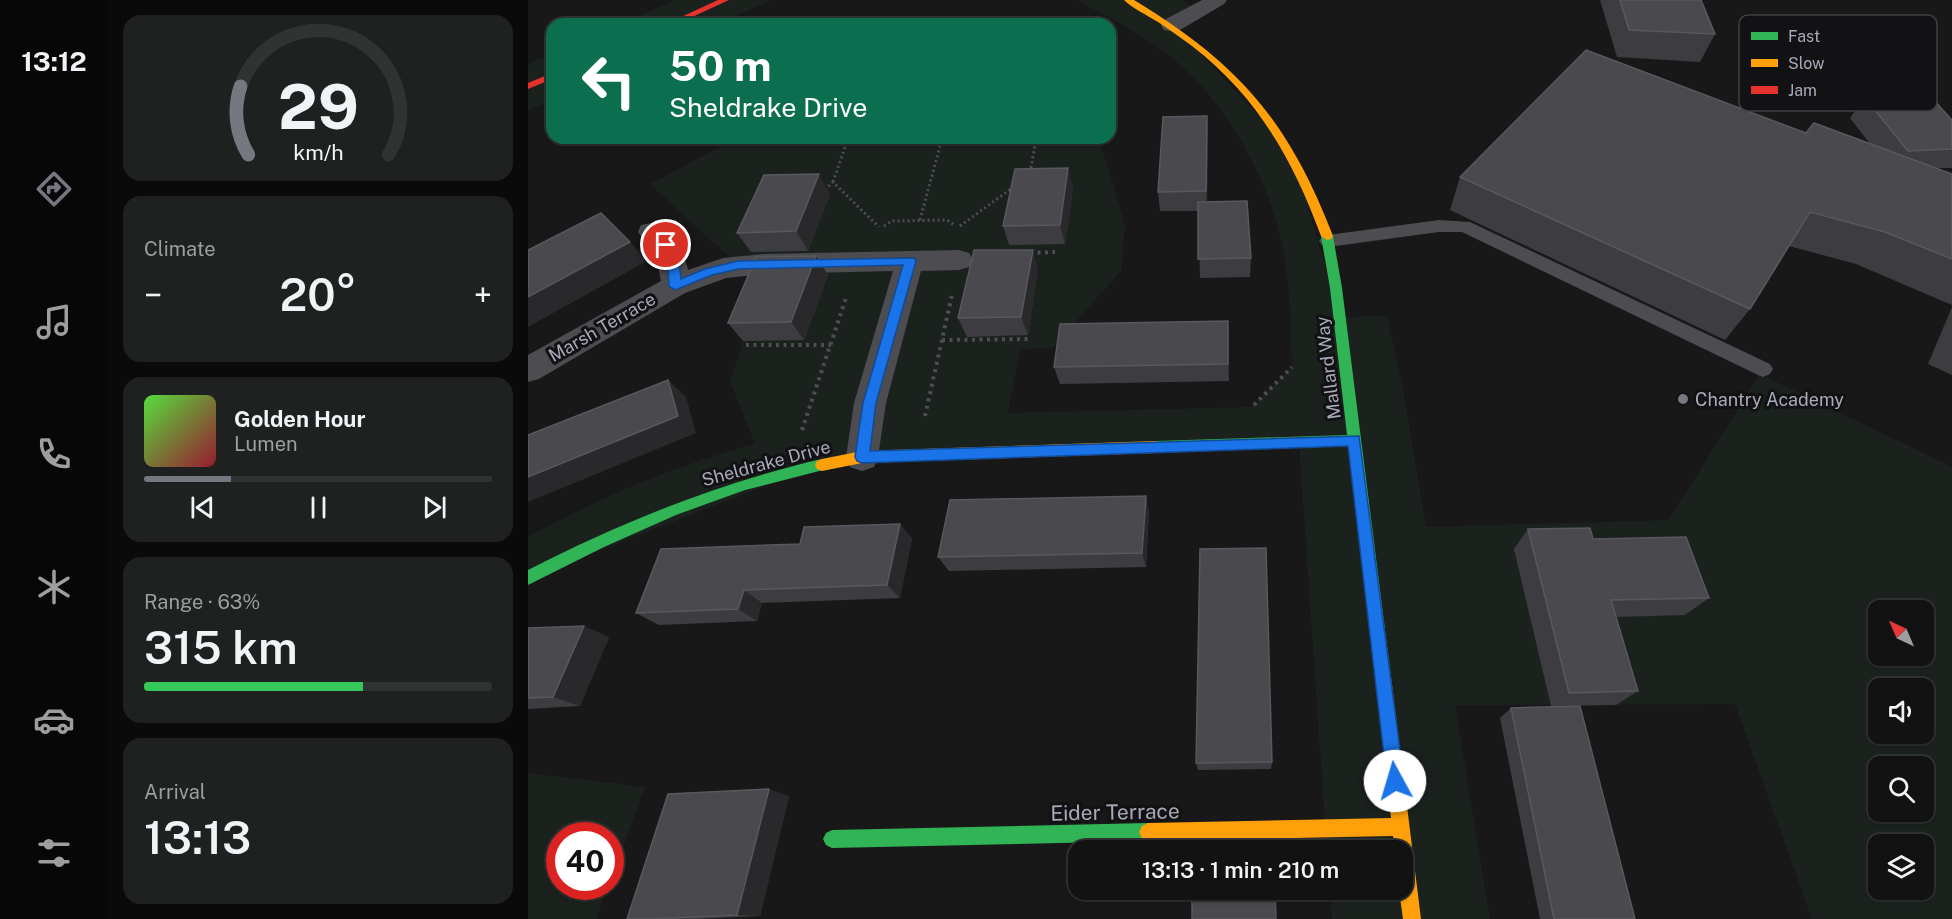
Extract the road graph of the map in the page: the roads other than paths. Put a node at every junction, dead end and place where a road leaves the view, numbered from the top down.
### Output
1 (725, 0) edge
2 (1128, 0) edge
3 (1217, 0) edge
4 (684, 18) edge
5 (1172, 25) junction
6 (546, 78) edge
7 (528, 86) edge
8 (651, 232) dead end
9 (1328, 241) junction
10 (959, 260) dead end
11 (910, 261) junction
12 (675, 286) junction
13 (1763, 369) dead end
14 (528, 370) edge
15 (1354, 440) junction
16 (862, 457) junction
17 (528, 578) edge
18 (1400, 827) junction
19 (832, 839) dead end
20 (1412, 919) edge

1 - 4 street
2 - 5 street, Mallard Way
3 - 5 street
5 - 9 street, Mallard Way
6 - 7 street
8 - 12 street, Marsh Terrace
9 - 13 lane
9 - 15 street, Mallard Way
10 - 11 street, Marsh Terrace
11 - 12 street, Marsh Terrace
11 - 16 street
12 - 14 street, Marsh Terrace
15 - 16 street, Sheldrake Drive
15 - 18 street, Mallard Way
16 - 17 street, Sheldrake Drive
18 - 19 street, Eider Terrace
18 - 20 street, Mallard Way

